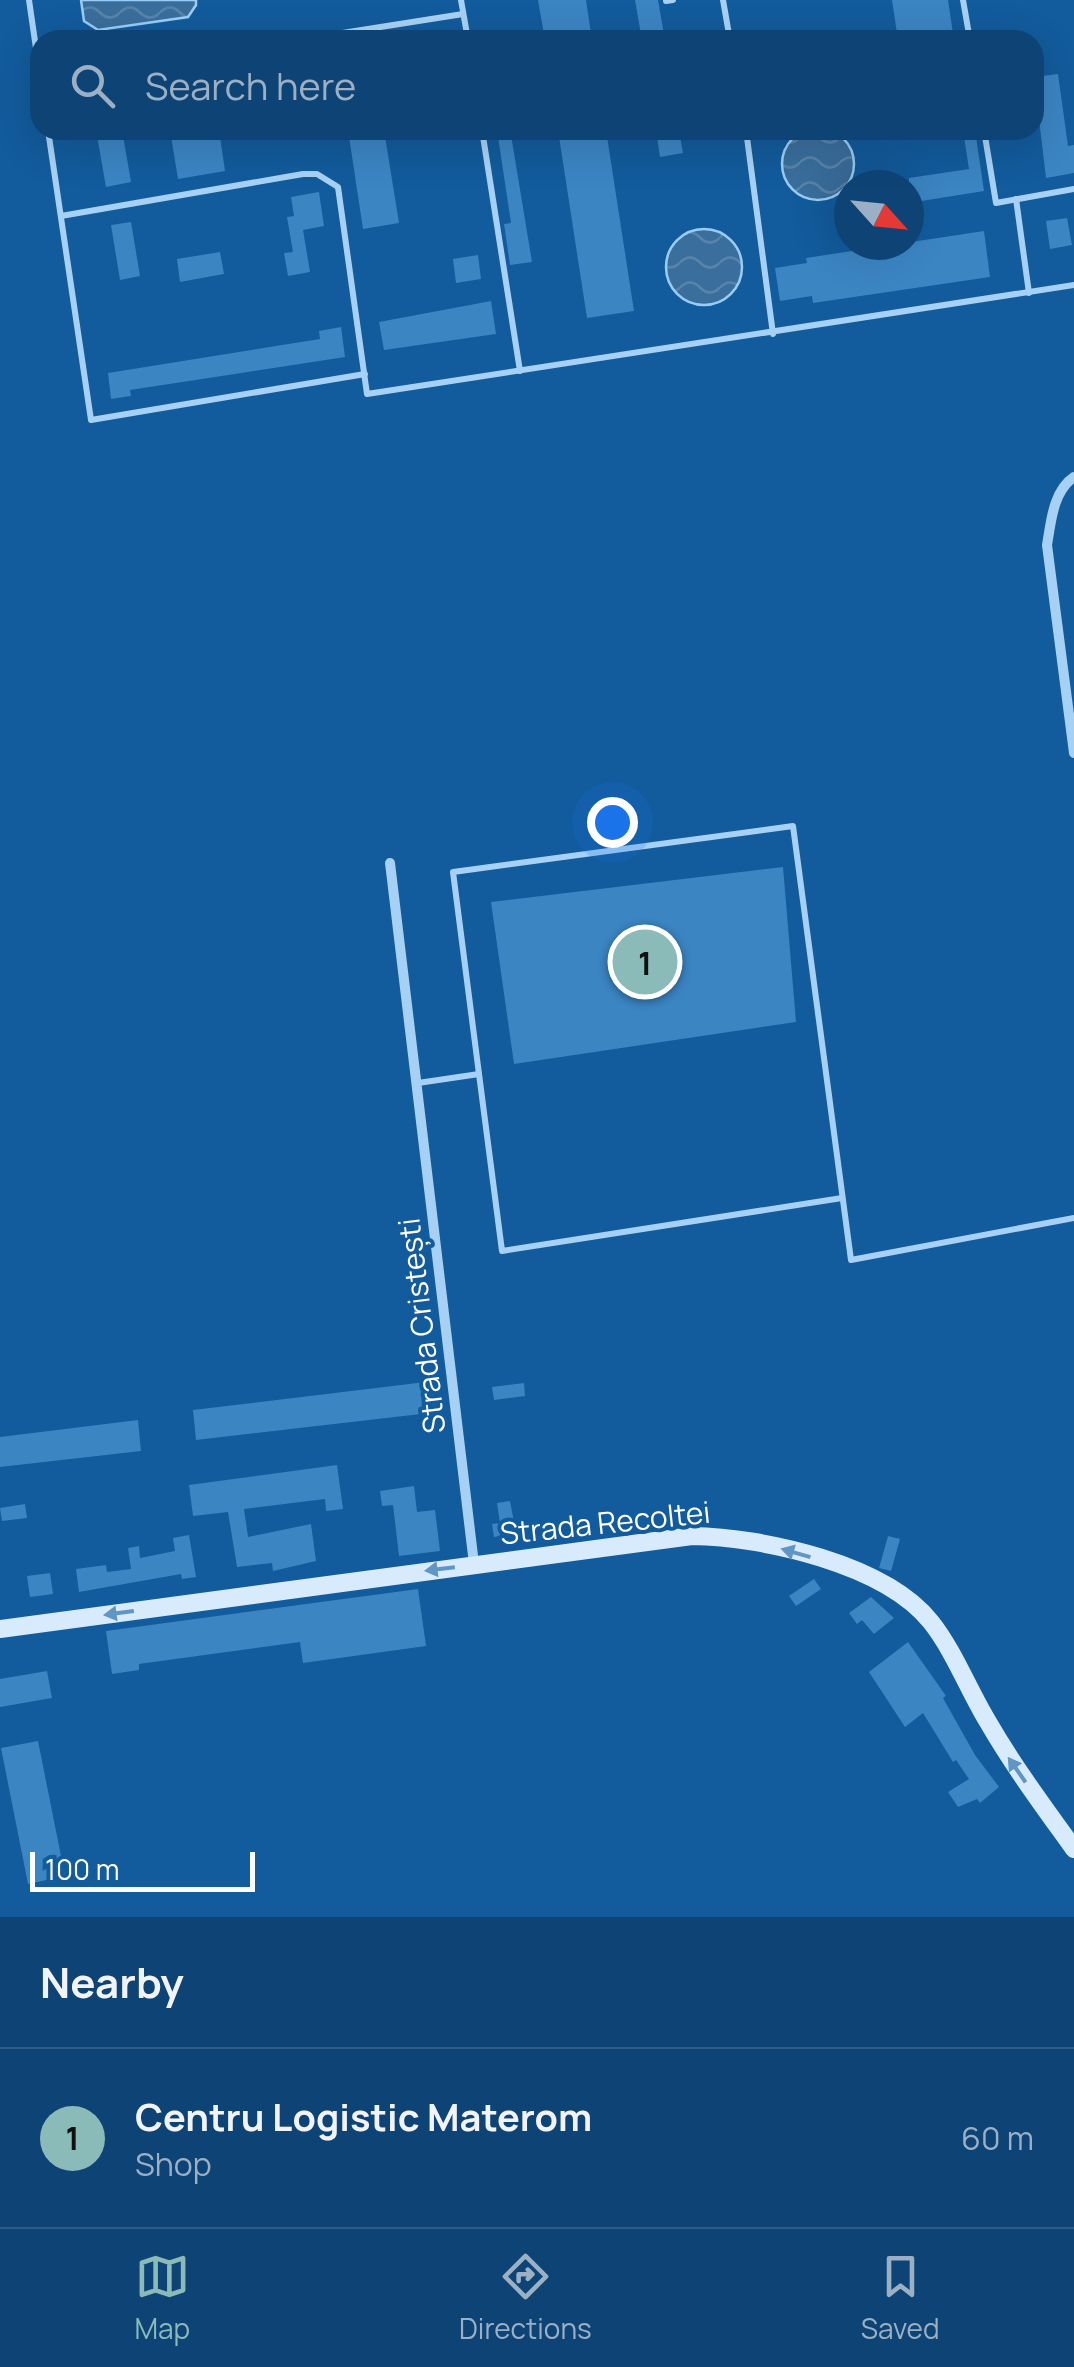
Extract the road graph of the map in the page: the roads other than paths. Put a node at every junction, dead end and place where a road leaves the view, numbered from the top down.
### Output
1 (29, 0) edge
2 (462, 0) edge
3 (723, 0) edge
4 (963, 0) edge
5 (464, 14) junction
6 (33, 30) edge
7 (362, 30) edge
8 (466, 30) edge
9 (728, 30) edge
10 (968, 30) edge
11 (50, 140) edge
12 (484, 140) edge
13 (747, 140) edge
14 (986, 140) edge
15 (1074, 190) edge
16 (1016, 199) junction
17 (61, 216) junction
18 (1074, 286) edge
19 (1028, 293) junction
20 (773, 334) junction
21 (520, 371) junction
22 (365, 374) junction
23 (1074, 478) edge
24 (1074, 754) edge
25 (390, 863) dead end
26 (479, 1074) junction
27 (418, 1083) junction
28 (842, 1198) junction
29 (1074, 1218) edge
30 (474, 1564) junction
31 (0, 1629) edge
32 (1074, 1849) edge

1 - 6 lane
2 - 5 lane
3 - 9 lane
4 - 10 lane
5 - 7 lane
5 - 8 lane
11 - 17 lane
12 - 21 lane
13 - 20 lane
14 - 16 lane
15 - 16 lane
16 - 19 lane
17 - 22 lane
17 - 22 lane
18 - 19 lane
19 - 20 lane
20 - 21 lane
21 - 22 lane
23 - 24 street
25 - 27 street, Strada Cristești
26 - 27 lane
26 - 28 lane
26 - 28 lane
27 - 30 street, Strada Cristești
28 - 29 lane
30 -> 31 street, Strada Recoltei
32 -> 30 street, Strada Recoltei

